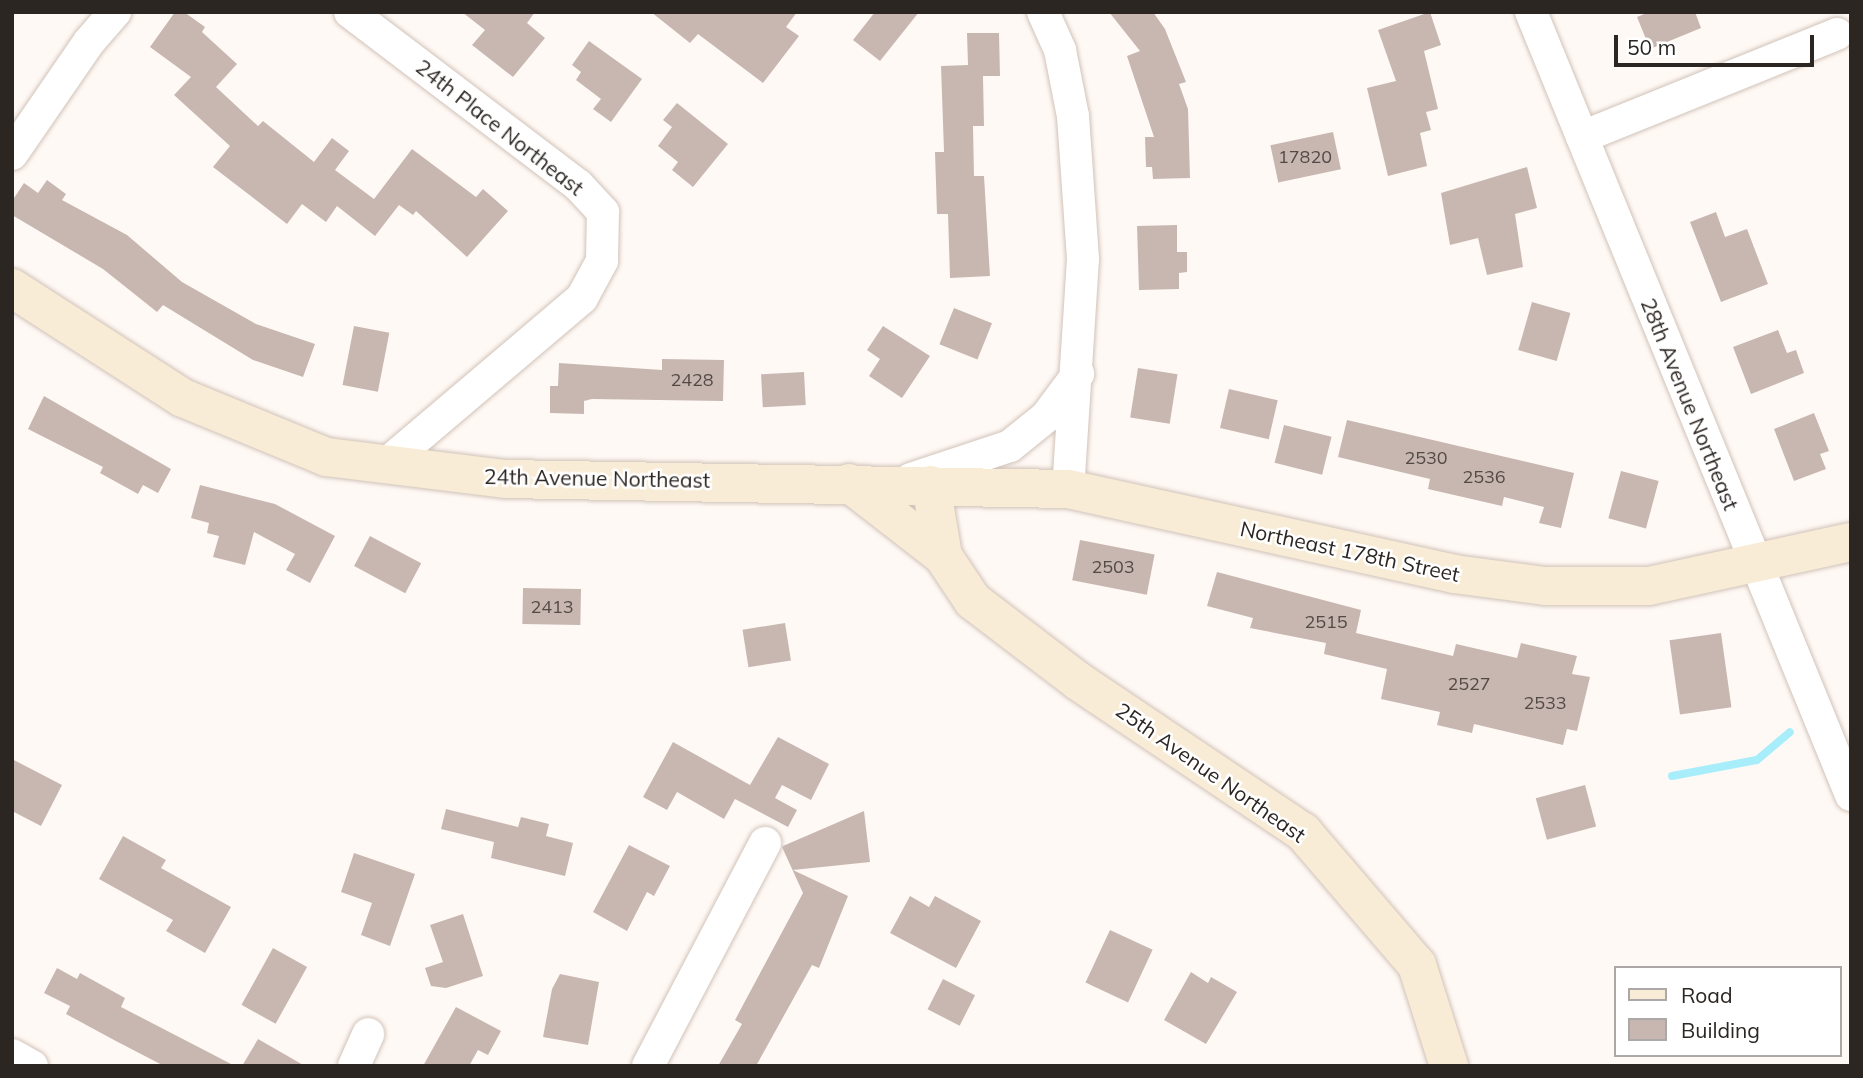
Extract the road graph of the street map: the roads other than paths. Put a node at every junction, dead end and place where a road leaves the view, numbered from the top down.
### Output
1 (116, 12) edge
2 (350, 12) edge
3 (1043, 12) edge
4 (1531, 12) edge
5 (1837, 34) dead end
6 (1582, 138) junction
7 (12, 154) edge
8 (12, 288) edge
9 (1079, 373) junction
10 (386, 464) junction
11 (849, 483) junction
12 (893, 484) junction
13 (931, 485) junction
14 (1068, 489) junction
15 (1851, 542) edge
16 (943, 556) junction
17 (1754, 566) junction
18 (1851, 794) edge
19 (765, 843) dead end
20 (368, 1034) dead end
21 (12, 1055) edge
22 (32, 1066) edge
23 (354, 1066) edge
24 (648, 1066) edge
25 (1448, 1066) edge

1 - 7 street
2 - 10 street, 24th Place Northeast
3 - 9 street
4 - 6 street, 28th Avenue Northeast
5 - 6 street
6 - 17 street, 28th Avenue Northeast
8 - 10 main road, 24th Avenue Northeast
9 - 12 street
9 - 14 street
10 - 11 main road, 24th Avenue Northeast
11 - 12 main road, Northeast 178th Street
11 - 16 main road, 25th Avenue Northeast
12 - 13 main road, Northeast 178th Street
13 - 14 main road, Northeast 178th Street
13 - 16 main road, 25th Avenue Northeast
14 - 17 main road, Northeast 178th Street
15 - 17 main road, Northeast 178th Street
16 - 25 main road, 25th Avenue Northeast
17 - 18 street, 28th Avenue Northeast
19 - 24 street
20 - 23 street
21 - 22 street

